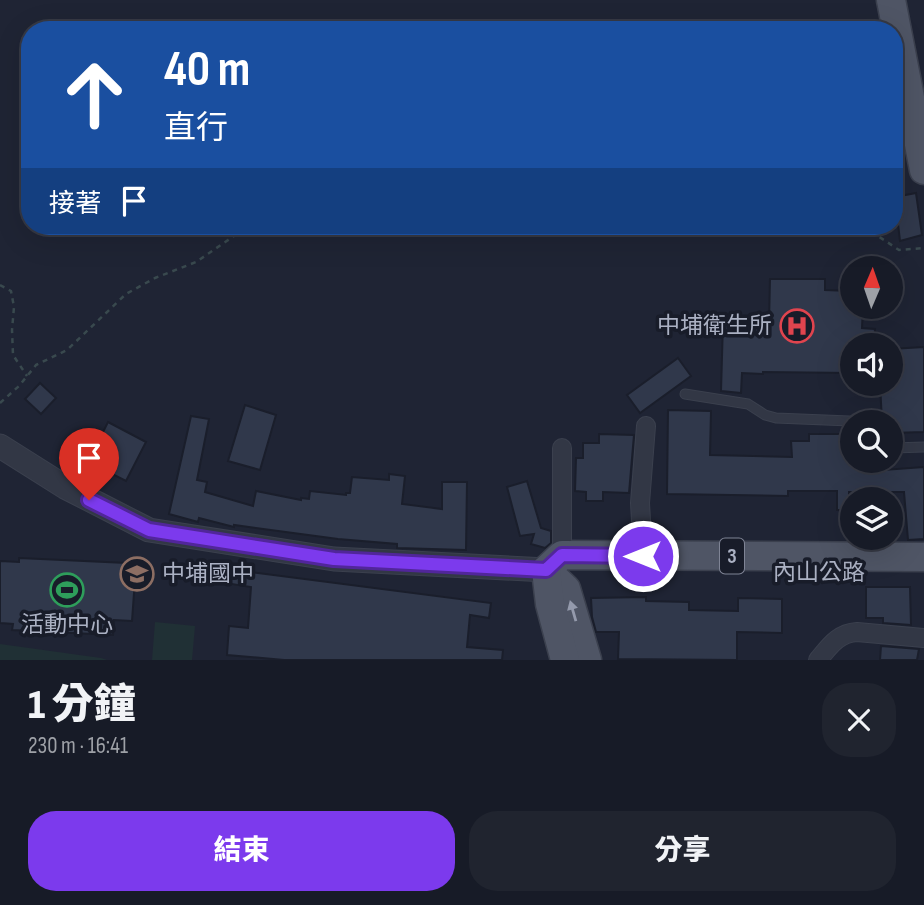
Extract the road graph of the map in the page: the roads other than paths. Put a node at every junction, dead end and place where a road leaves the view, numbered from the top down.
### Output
1 (891, 0) edge
2 (907, 0) edge
3 (895, 21) edge
4 (903, 62) edge
5 (924, 101) edge
6 (924, 170) edge
7 (685, 394) dead end
8 (840, 421) edge
9 (646, 426) dead end
10 (0, 446) edge
11 (924, 447) edge
12 (562, 448) dead end
13 (903, 448) edge
14 (643, 556) junction
15 (924, 557) edge
16 (554, 563) junction
17 (924, 572) edge
18 (924, 638) edge
19 (565, 660) edge
20 (587, 660) edge
21 (818, 660) edge

1 - 3 main road
2 - 5 main road
4 - 6 main road
7 - 8 lane
9 - 14 street
10 - 16 street
11 - 13 lane
12 - 16 street
14 - 15 main road, 內山公路 / 3
14 - 16 main road, 內山公路 / 3
16 - 17 main road, 內山公路 / 3
16 - 19 main road
20 -> 16 main road
18 - 21 street

